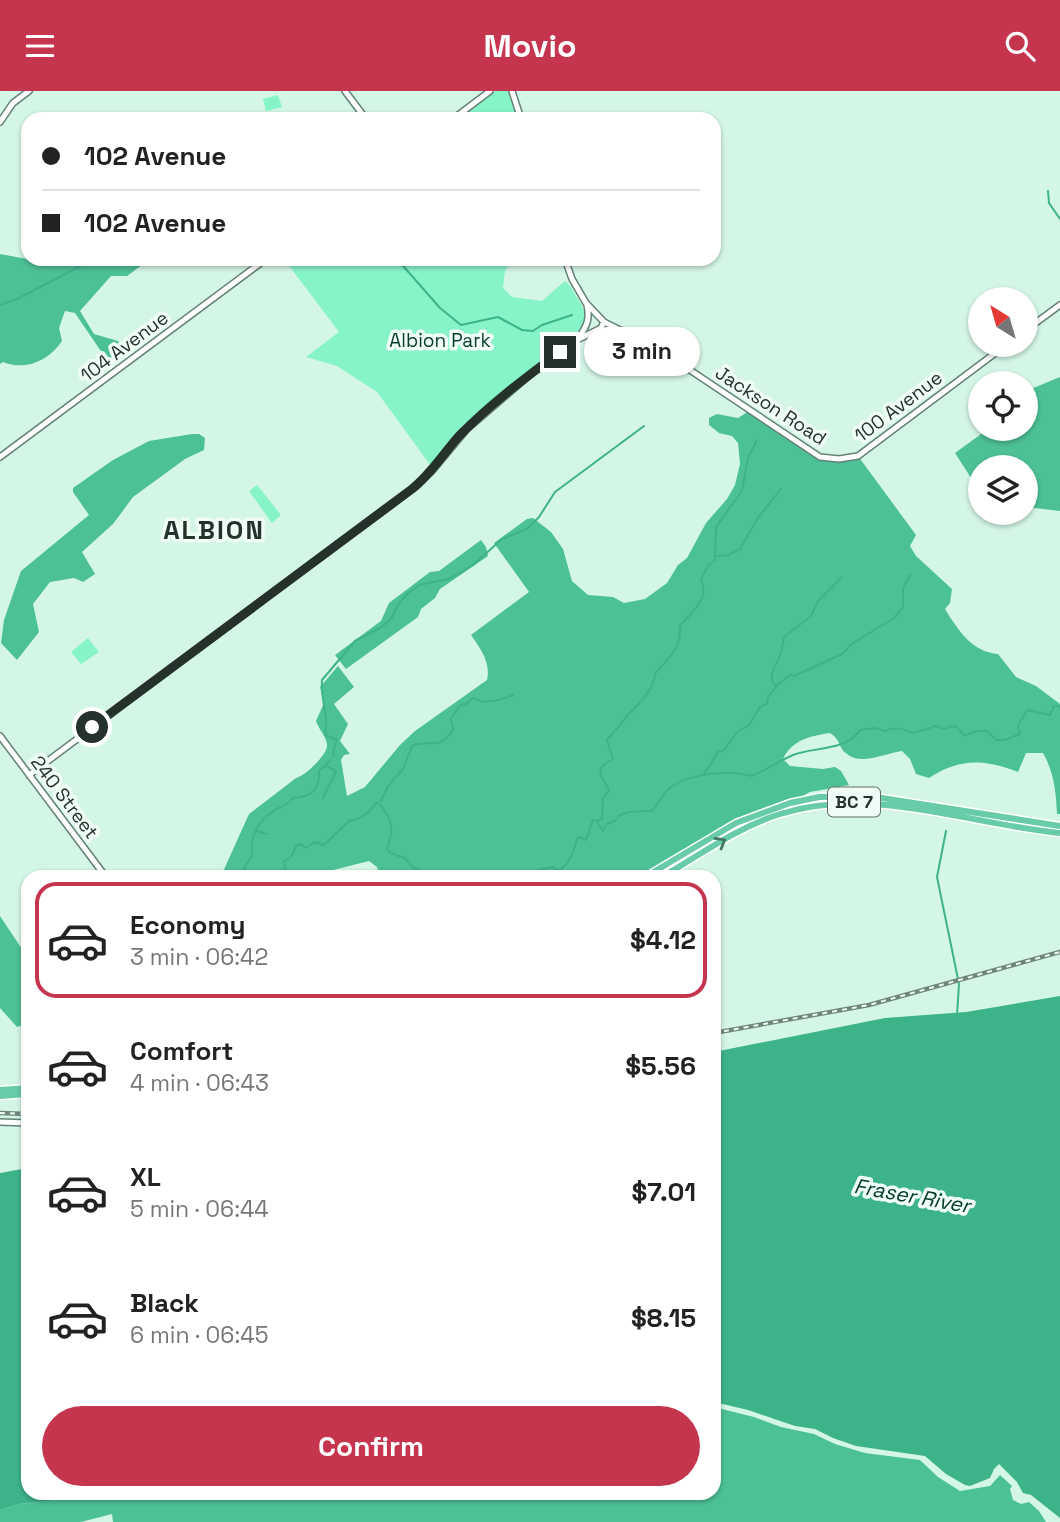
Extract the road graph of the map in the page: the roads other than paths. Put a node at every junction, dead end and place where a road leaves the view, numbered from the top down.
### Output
1 (29, 91) edge
2 (345, 91) edge
3 (490, 91) edge
4 (512, 91) edge
5 (361, 112) edge
6 (462, 112) edge
7 (519, 112) edge
8 (0, 121) edge
9 (257, 266) edge
10 (567, 266) edge
11 (1060, 305) edge
12 (592, 314) junction
13 (1038, 321) edge
14 (604, 322) junction
15 (587, 326) junction
16 (601, 328) junction
17 (616, 328) junction
18 (593, 331) junction
19 (577, 340) junction
20 (990, 357) edge
21 (0, 457) edge
22 (839, 459) joint
23 (0, 736) edge
24 (29, 775) junction
25 (1060, 826) edge
26 (1060, 833) edge
27 (101, 870) edge
28 (657, 870) edge
29 (674, 870) edge
30 (21, 1089) edge
31 (0, 1090) edge
32 (21, 1095) edge
33 (0, 1097) edge
34 (0, 1122) edge
35 (21, 1123) edge

1 - 8 main road
2 - 5 main road
3 - 6 main road
4 - 7 main road
9 - 21 main road, 104 Avenue
10 - 12 main road
11 - 13 main road
12 - 14 main road
12 - 15 main road
14 - 16 main road
14 - 17 main road, Jackson Road
15 - 18 main road
15 - 19 main road
16 - 17 main road, Jackson Road
16 - 18 main road
17 - 22 main road, Jackson Road
18 - 19 main road
19 - 24 main road
20 - 22 main road, 100 Avenue
23 - 24 main road, 240 Street
24 - 27 main road, 240 Street
25 - 28 highway, BC 7
29 -> 26 highway, BC 7
30 - 31 highway
32 - 33 highway
34 - 35 main road

